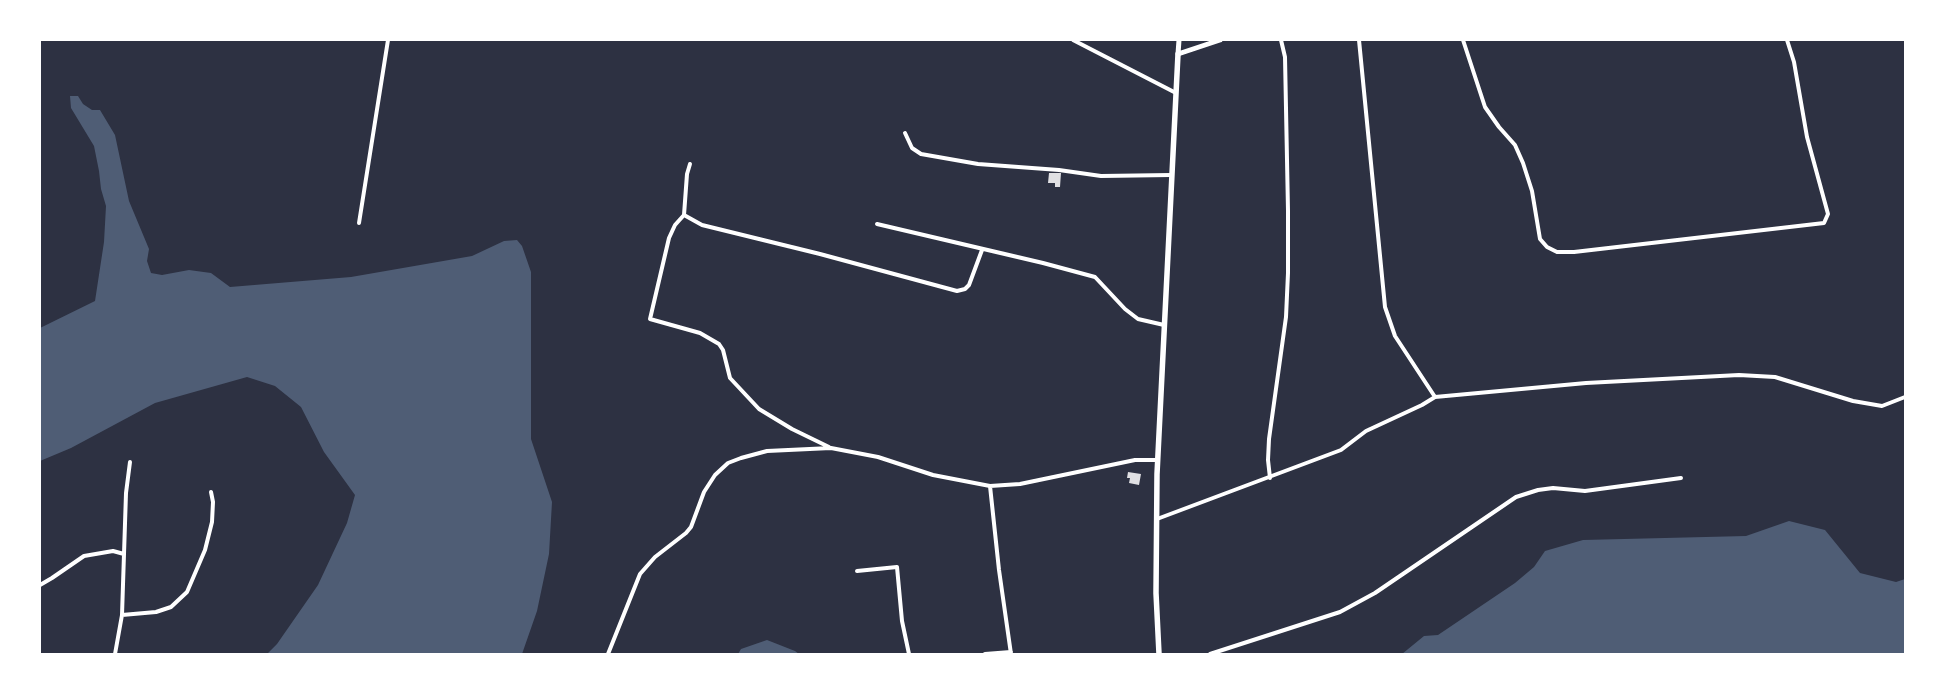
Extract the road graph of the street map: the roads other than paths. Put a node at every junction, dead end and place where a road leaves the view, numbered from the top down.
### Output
1 (388, 40) edge
2 (1073, 40) edge
3 (1179, 40) edge
4 (1220, 40) edge
5 (1281, 40) edge
6 (1359, 40) edge
7 (1463, 40) edge
8 (1787, 40) edge
9 (1178, 54) junction
10 (1176, 93) junction
11 (904, 133) dead end
12 (690, 164) dead end
13 (1171, 175) junction
14 (684, 215) junction
15 (360, 224) dead end
16 (877, 224) dead end
17 (982, 250) junction
18 (1164, 325) junction
19 (1435, 397) junction
20 (1905, 397) edge
21 (831, 448) junction
22 (1158, 460) junction
23 (130, 462) dead end
24 (1270, 478) junction
25 (1681, 478) dead end
26 (990, 486) junction
27 (211, 492) dead end
28 (1156, 518) junction
29 (124, 554) junction
30 (857, 571) dead end
31 (40, 585) edge
32 (122, 615) junction
33 (1011, 653) edge
34 (115, 654) edge
35 (608, 654) edge
36 (908, 654) edge
37 (985, 654) edge
38 (1159, 654) edge
39 (1210, 654) edge

1 - 15 street
2 - 10 street
3 - 9 street
4 - 9 street
5 - 24 street
6 - 19 street
7 - 8 street
9 - 10 main road
10 - 13 main road
11 - 13 street
12 - 14 street
13 - 18 main road
14 - 17 street
14 - 21 street
16 - 17 street
17 - 18 street
18 - 22 main road
19 - 20 street
19 - 24 street
21 - 26 street
21 - 35 street
22 - 26 street
22 - 28 main road
23 - 29 street
24 - 28 street
25 - 39 street
26 - 33 street
27 - 32 street
28 - 38 main road
29 - 31 street
29 - 32 street
30 - 36 street
32 - 34 street
33 - 37 street

